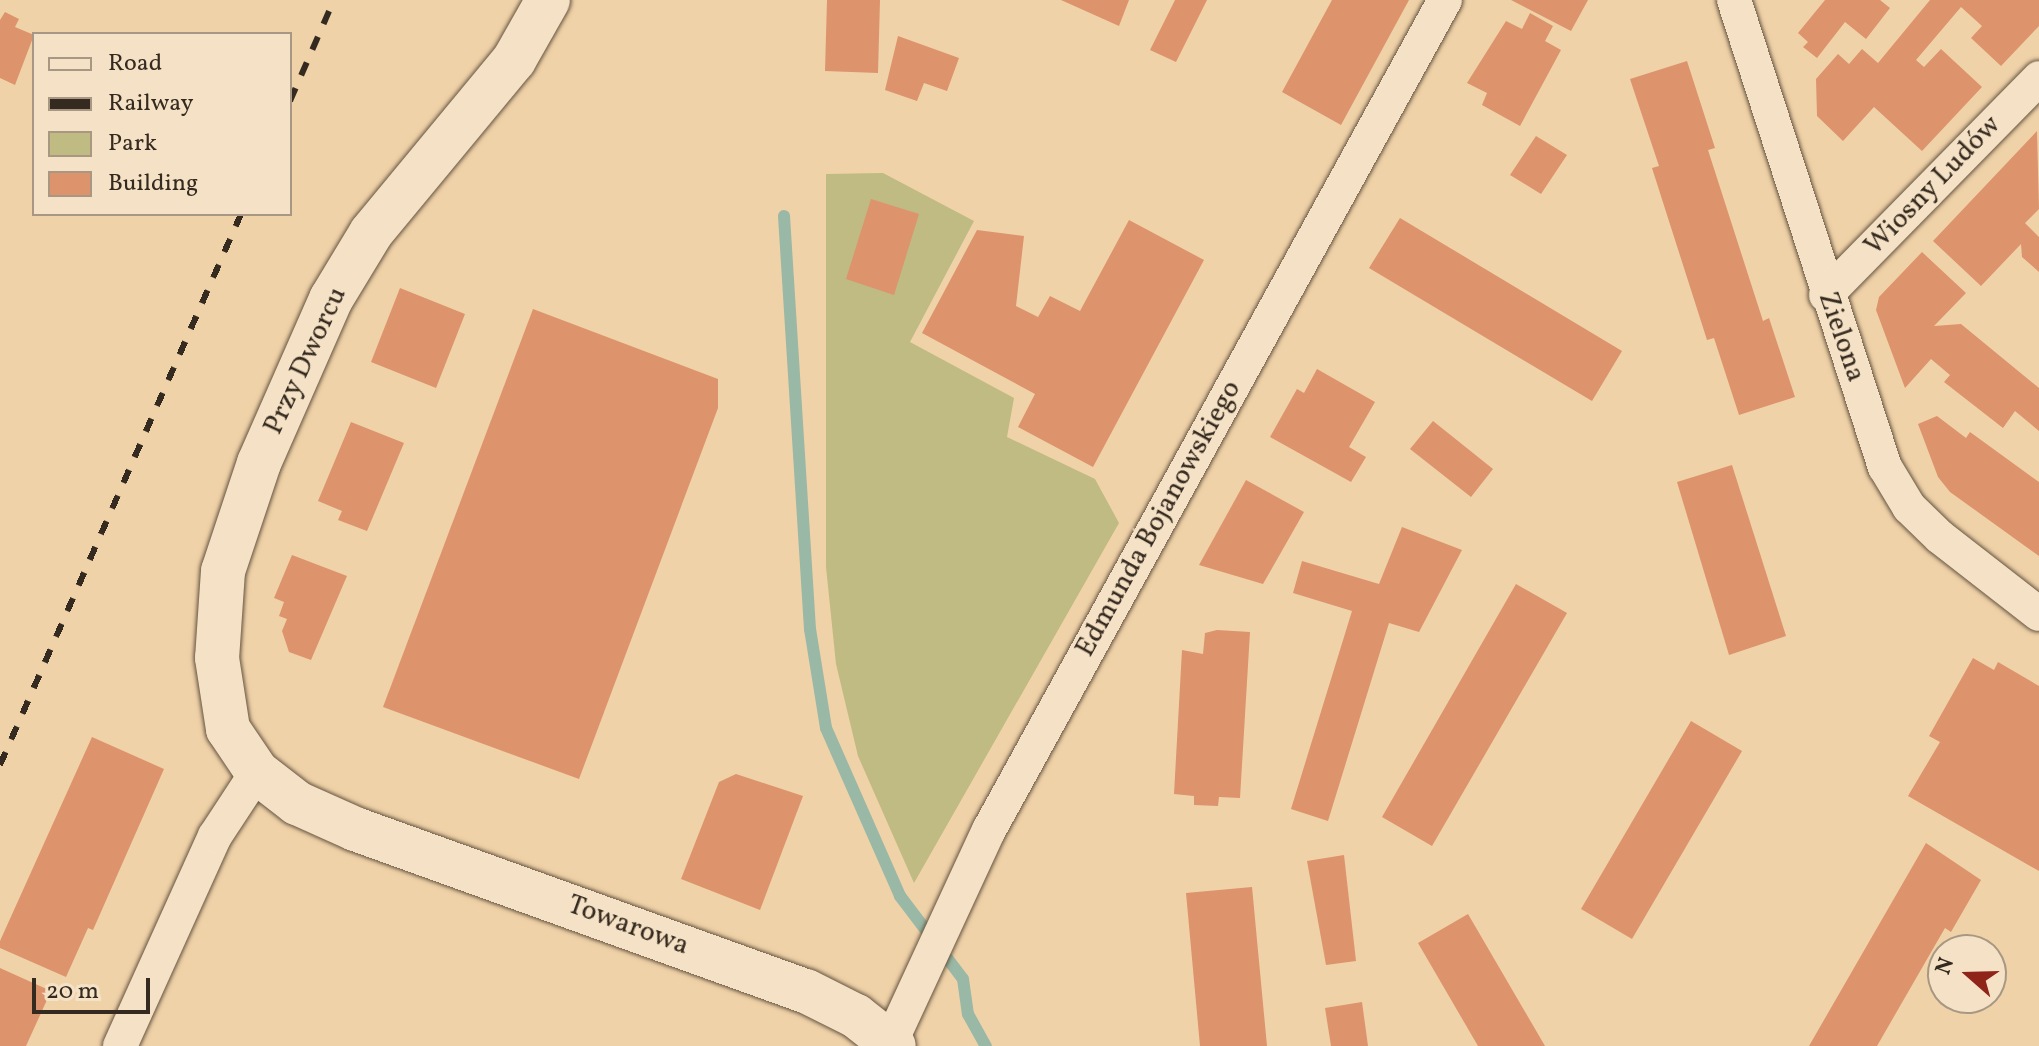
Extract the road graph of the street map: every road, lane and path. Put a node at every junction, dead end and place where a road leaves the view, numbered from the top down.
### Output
1 (548, 0) edge
2 (1445, 0) edge
3 (1734, 0) edge
4 (2039, 78) edge
5 (1826, 295) junction
6 (2039, 614) edge
7 (257, 772) junction
8 (355, 829) joint
9 (892, 1045) edge
10 (120, 1046) edge

1 - 7 street, Przy Dworcu
2 - 9 street, Edmunda Bojanowskiego
3 - 5 street, Zielona
4 - 5 street, Wiosny Ludów
5 - 6 street, Zielona
7 - 8 street, Przy Dworcu
7 - 10 street
8 - 9 street, Towarowa

